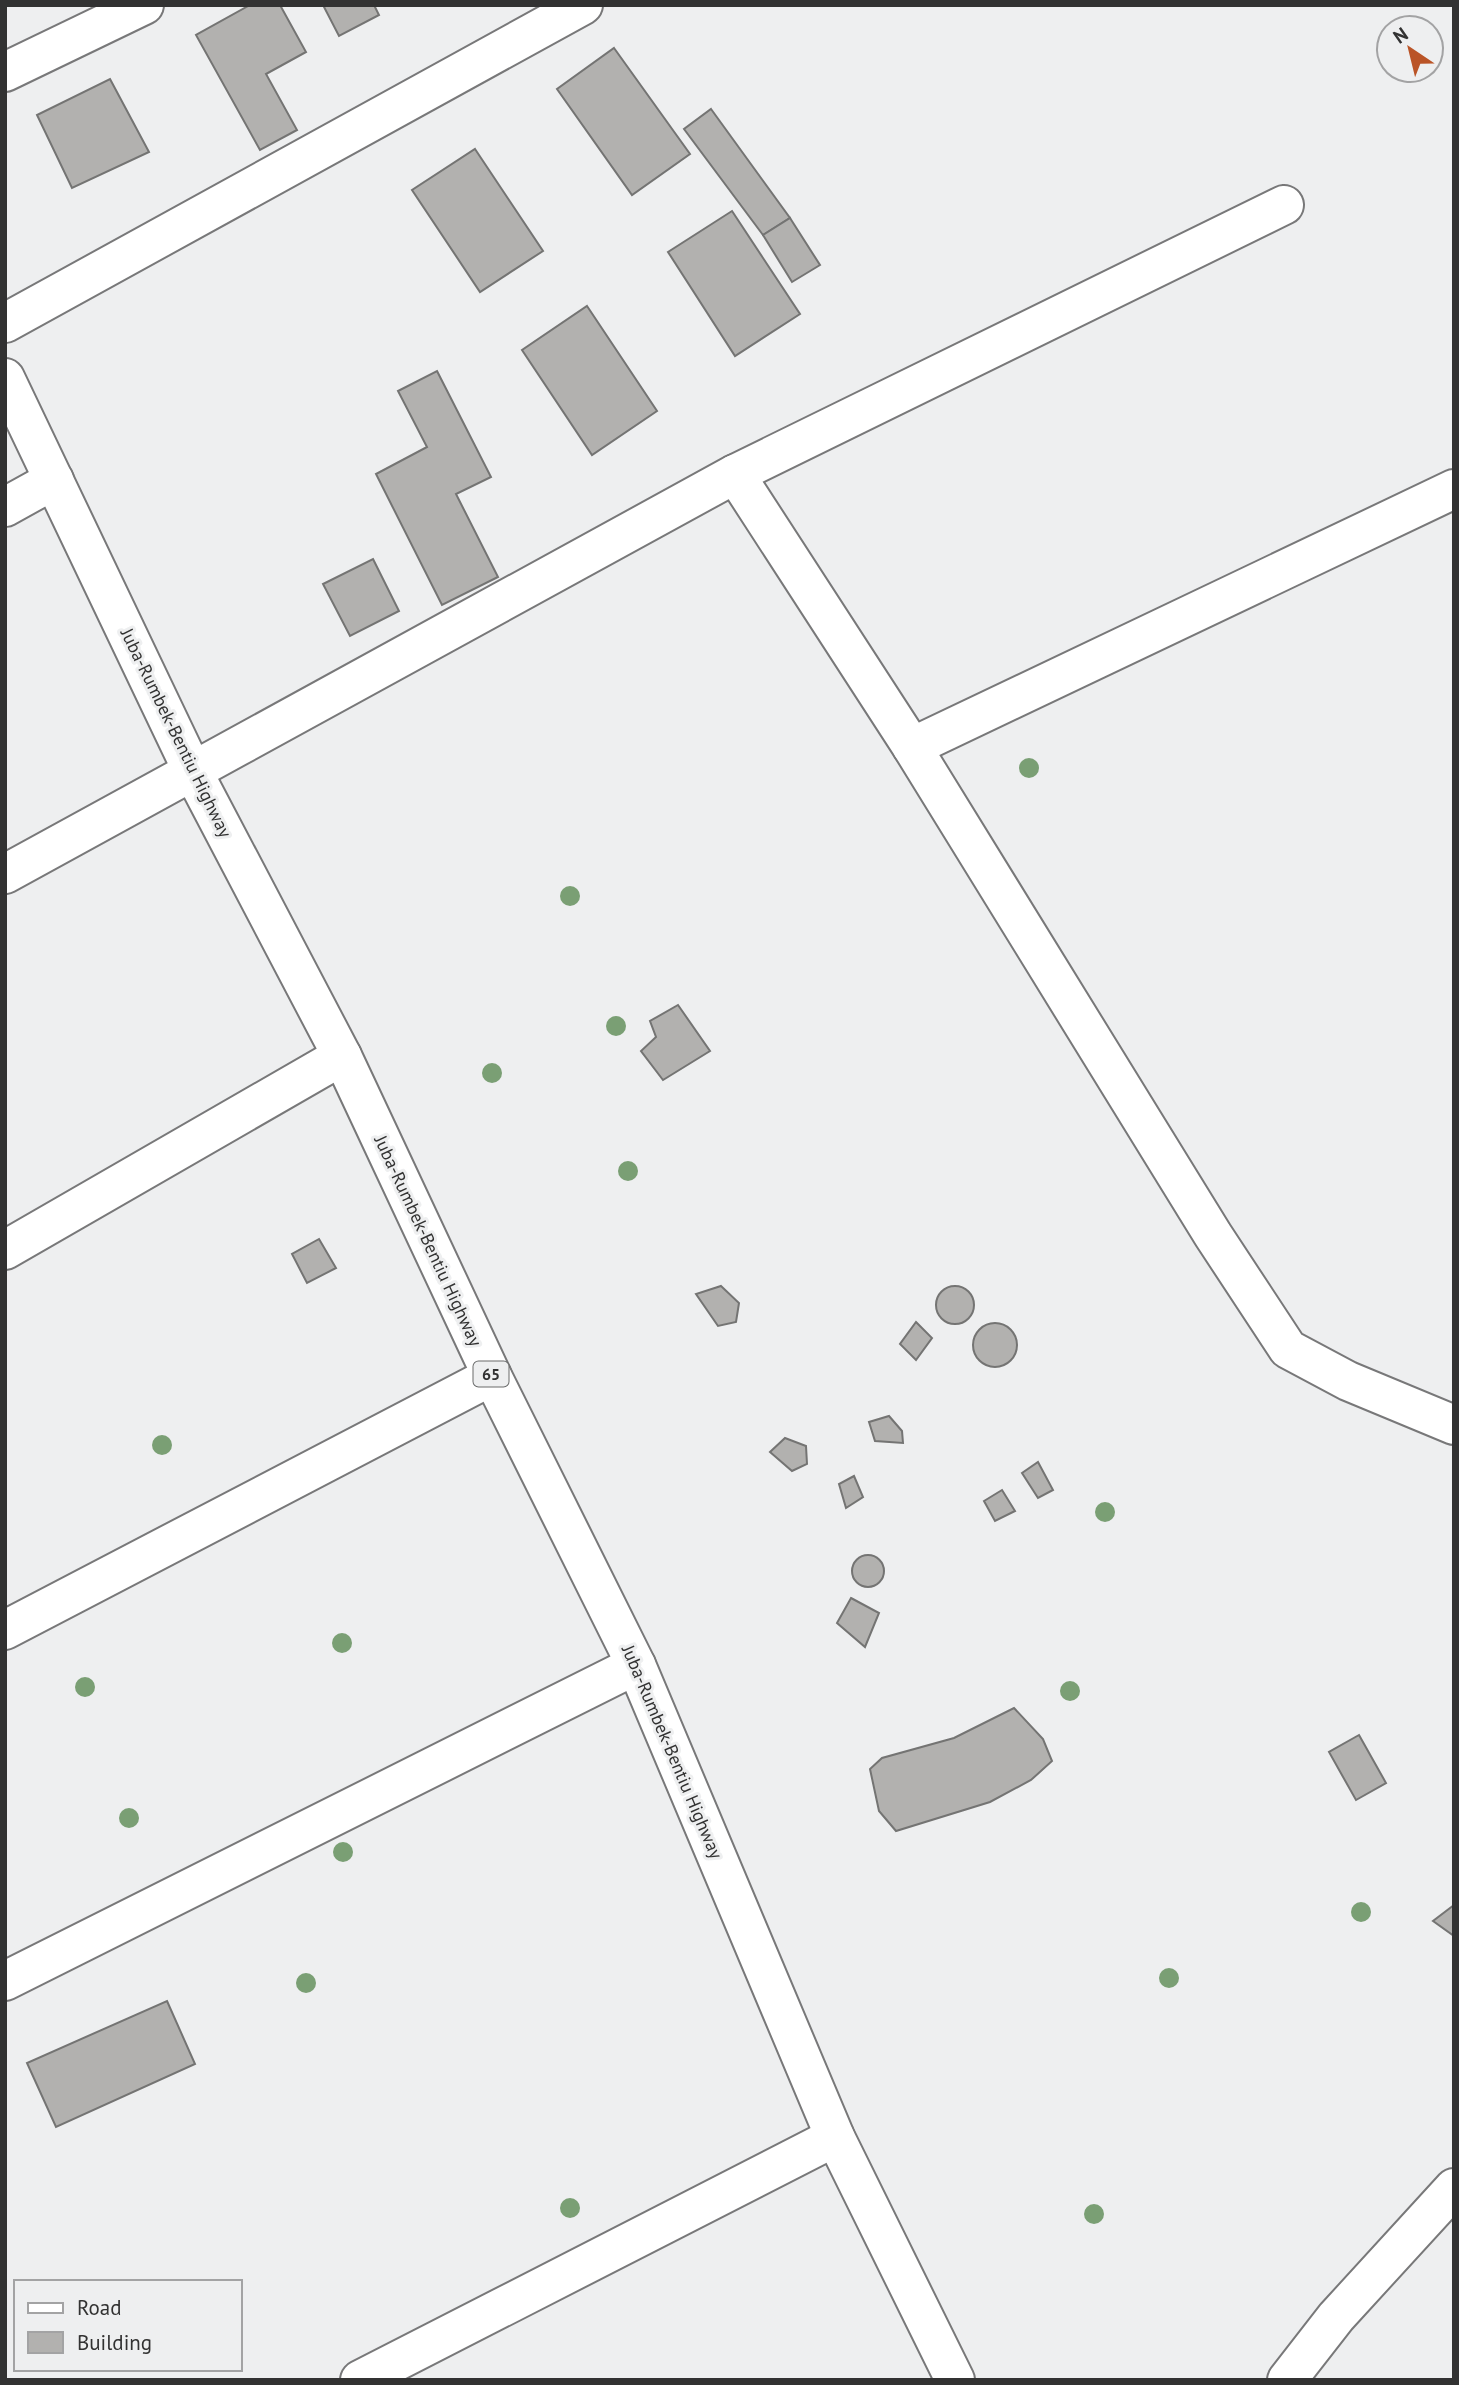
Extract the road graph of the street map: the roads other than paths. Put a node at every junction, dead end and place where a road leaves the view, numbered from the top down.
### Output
1 (144, 5) edge
2 (583, 5) edge
3 (5, 72) edge
4 (1284, 205) dead end
5 (5, 323) edge
6 (5, 378) edge
7 (735, 474) junction
8 (54, 480) junction
9 (1454, 489) edge
10 (5, 507) edge
11 (912, 747) junction
12 (193, 772) junction
13 (5, 874) edge
14 (342, 1056) junction
15 (5, 1250) edge
16 (492, 1376) junction
17 (1454, 1425) edge
18 (5, 1630) edge
19 (636, 1665) junction
20 (5, 1981) edge
21 (835, 2137) junction
22 (1454, 2188) edge
23 (360, 2380) edge
24 (955, 2380) edge
25 (1287, 2380) edge

1 - 3 street
2 - 5 street
4 - 7 street
6 - 8 street, Juba-Rumbek-Bentiu Highway / 65
7 - 11 street
7 - 12 street
8 - 10 street
8 - 12 street, Juba-Rumbek-Bentiu Highway / 65
9 - 11 street
11 - 17 street
12 - 13 street
12 - 14 street, Juba-Rumbek-Bentiu Highway / 65
14 - 15 street
14 - 16 street, Juba-Rumbek-Bentiu Highway / 65
16 - 18 street
16 - 19 street, Juba-Rumbek-Bentiu Highway / 65
19 - 20 street
19 - 21 street, Juba-Rumbek-Bentiu Highway / 65
21 - 23 street
21 - 24 street, Juba-Rumbek-Bentiu Highway / 65
22 - 25 street

